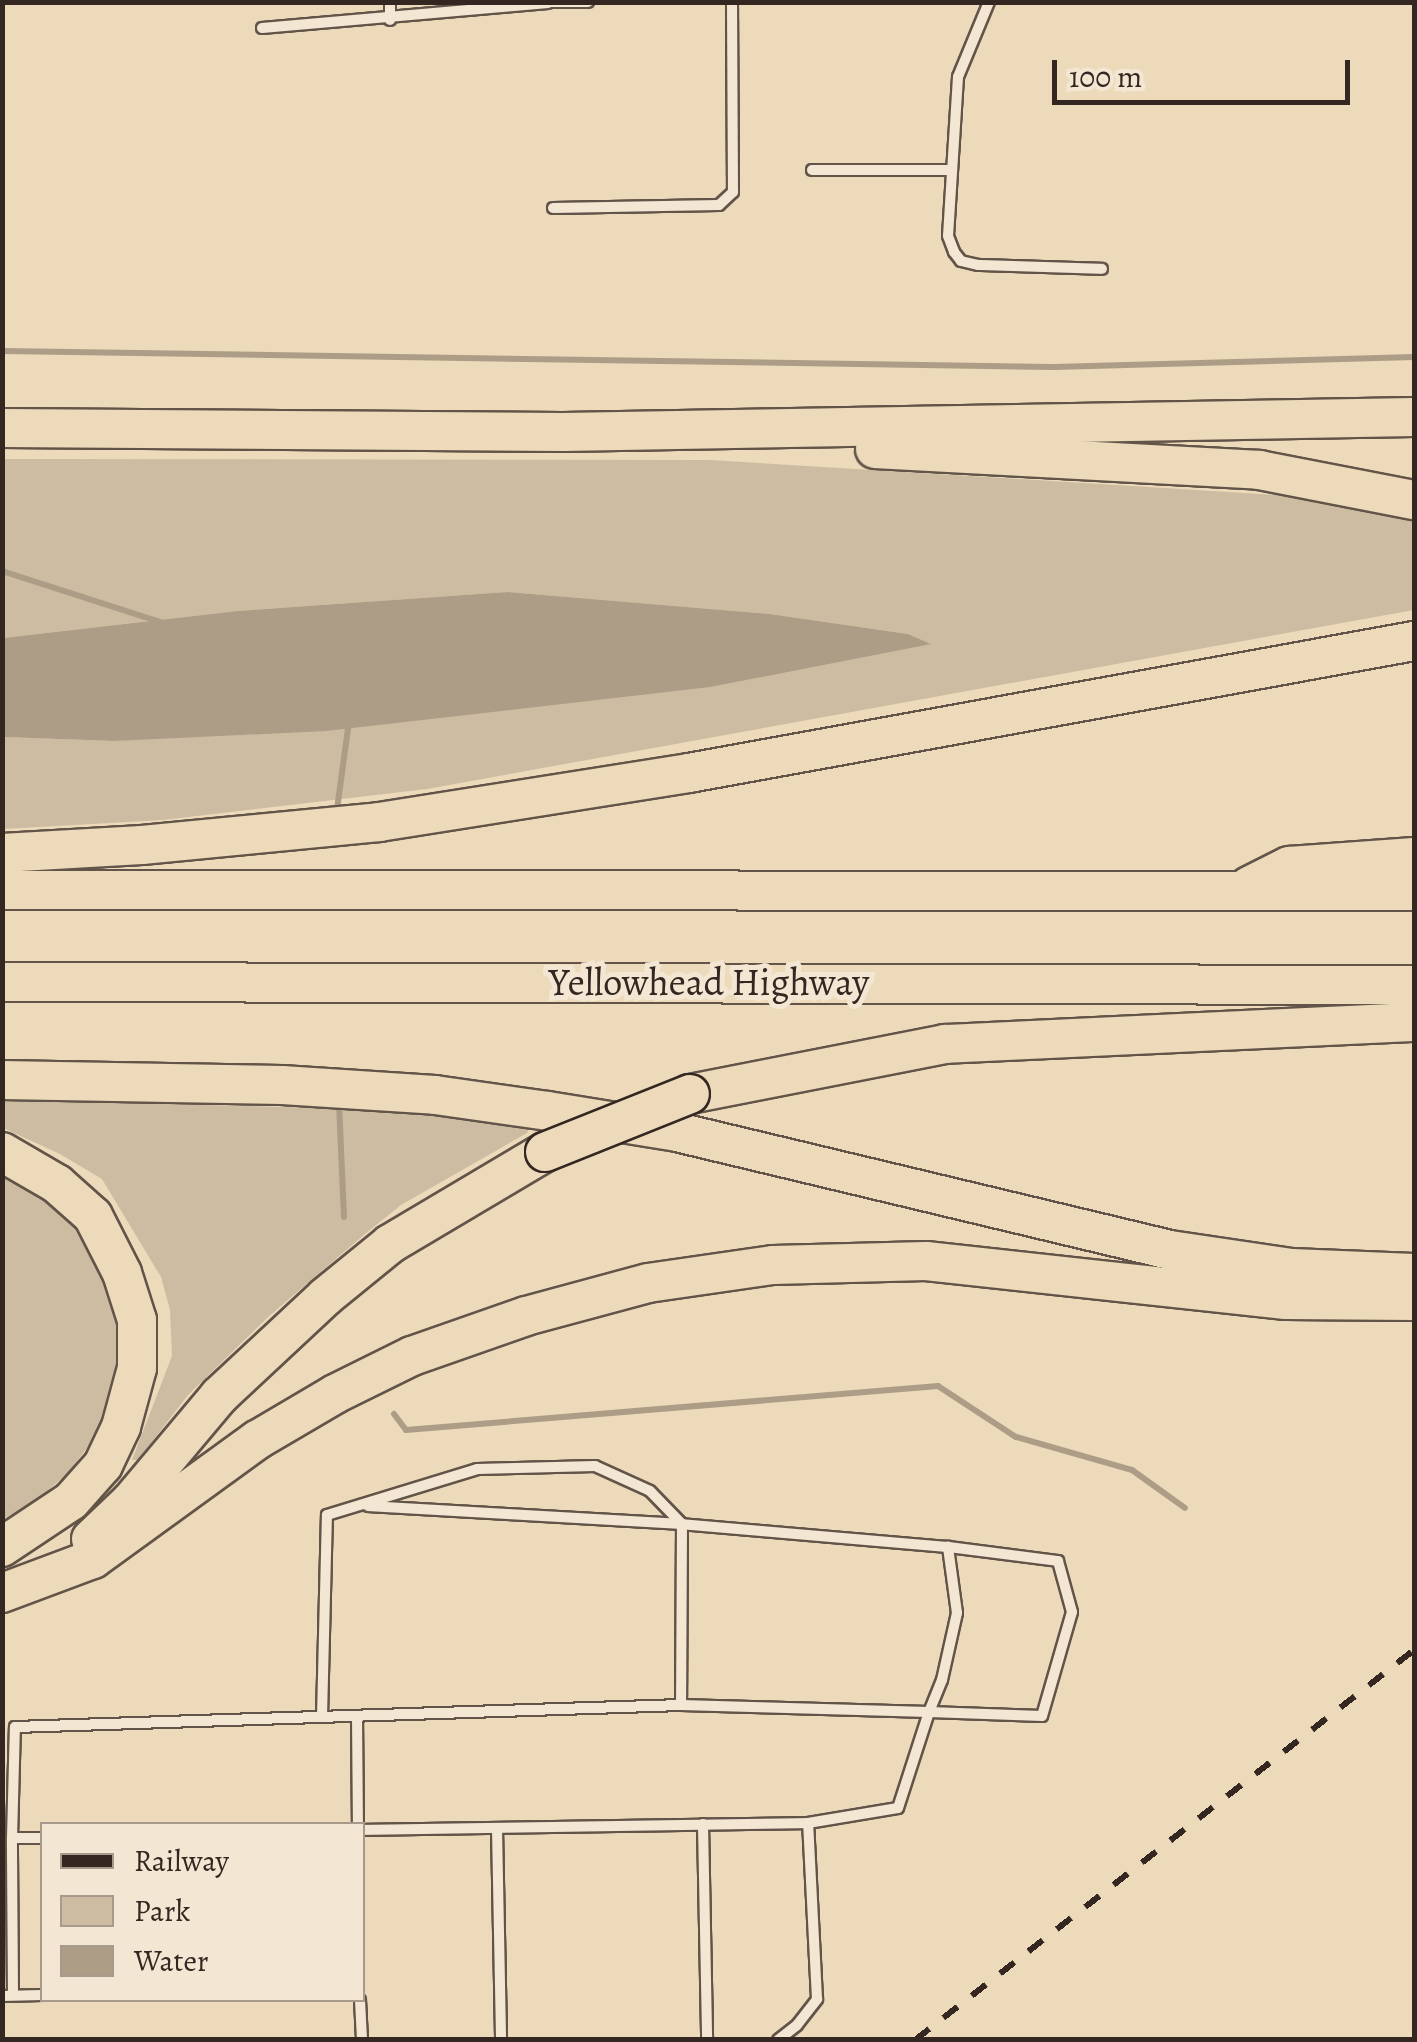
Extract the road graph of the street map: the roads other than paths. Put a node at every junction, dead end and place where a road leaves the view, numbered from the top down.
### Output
1 (390, 2) edge
2 (588, 2) edge
3 (732, 2) edge
4 (989, 2) edge
5 (548, 3) edge
6 (488, 6) edge
7 (390, 20) junction
8 (262, 28) dead end
9 (812, 170) dead end
10 (951, 170) junction
11 (553, 208) dead end
12 (1102, 269) dead end
13 (1414, 416) edge
14 (1261, 420) junction
15 (2, 428) edge
16 (564, 432) junction
17 (1414, 432) edge
18 (1414, 500) edge
19 (1414, 641) edge
20 (2, 854) edge
21 (1414, 857) edge
22 (2, 890) edge
23 (1414, 891) edge
24 (1238, 892) junction
25 (2, 982) edge
26 (1414, 985) edge
27 (1414, 1022) edge
28 (2, 1080) edge
29 (2, 1152) edge
30 (1414, 1273) edge
31 (1414, 1301) edge
32 (363, 1506) junction
33 (682, 1524) junction
34 (2, 1547) edge
35 (948, 1547) junction
36 (13, 1589) edge
37 (681, 1705) junction
38 (929, 1712) junction
39 (357, 1716) junction
40 (322, 1717) junction
41 (9, 1728) edge
42 (358, 1822) edge
43 (808, 1823) junction
44 (702, 1824) junction
45 (497, 1828) junction
46 (365, 1830) edge
47 (12, 1838) junction
48 (40, 1838) edge
49 (8, 1996) edge
50 (40, 1996) edge
51 (360, 2002) edge
52 (362, 2040) edge
53 (501, 2040) edge
54 (707, 2040) edge
55 (778, 2040) edge

1 - 7 lane
2 - 5 lane
3 - 11 lane
4 - 10 lane
5 - 6 lane
6 - 7 lane
7 - 8 lane
9 - 10 lane
10 - 12 lane
13 - 14 highway
14 - 16 highway
14 - 17 highway
15 - 16 highway
16 - 18 highway
19 - 20 highway
21 - 24 highway
22 - 24 highway
23 - 24 highway
25 - 26 highway, Yellowhead Highway
27 - 36 highway, bridge
28 - 30 highway
29 - 34 highway
31 - 36 highway
32 - 33 lane
32 - 33 lane
32 - 40 lane
33 - 35 lane
33 - 37 lane
35 - 38 lane
35 - 38 lane
37 - 38 lane
37 - 39 lane
38 - 43 lane
39 - 40 lane
39 - 42 lane
40 - 41 lane
41 - 47 lane
43 - 44 lane
43 - 55 lane
44 - 45 lane
44 - 54 lane
45 - 46 lane
45 - 53 lane
47 - 48 lane
47 - 49 lane
49 - 50 lane
51 - 52 lane

